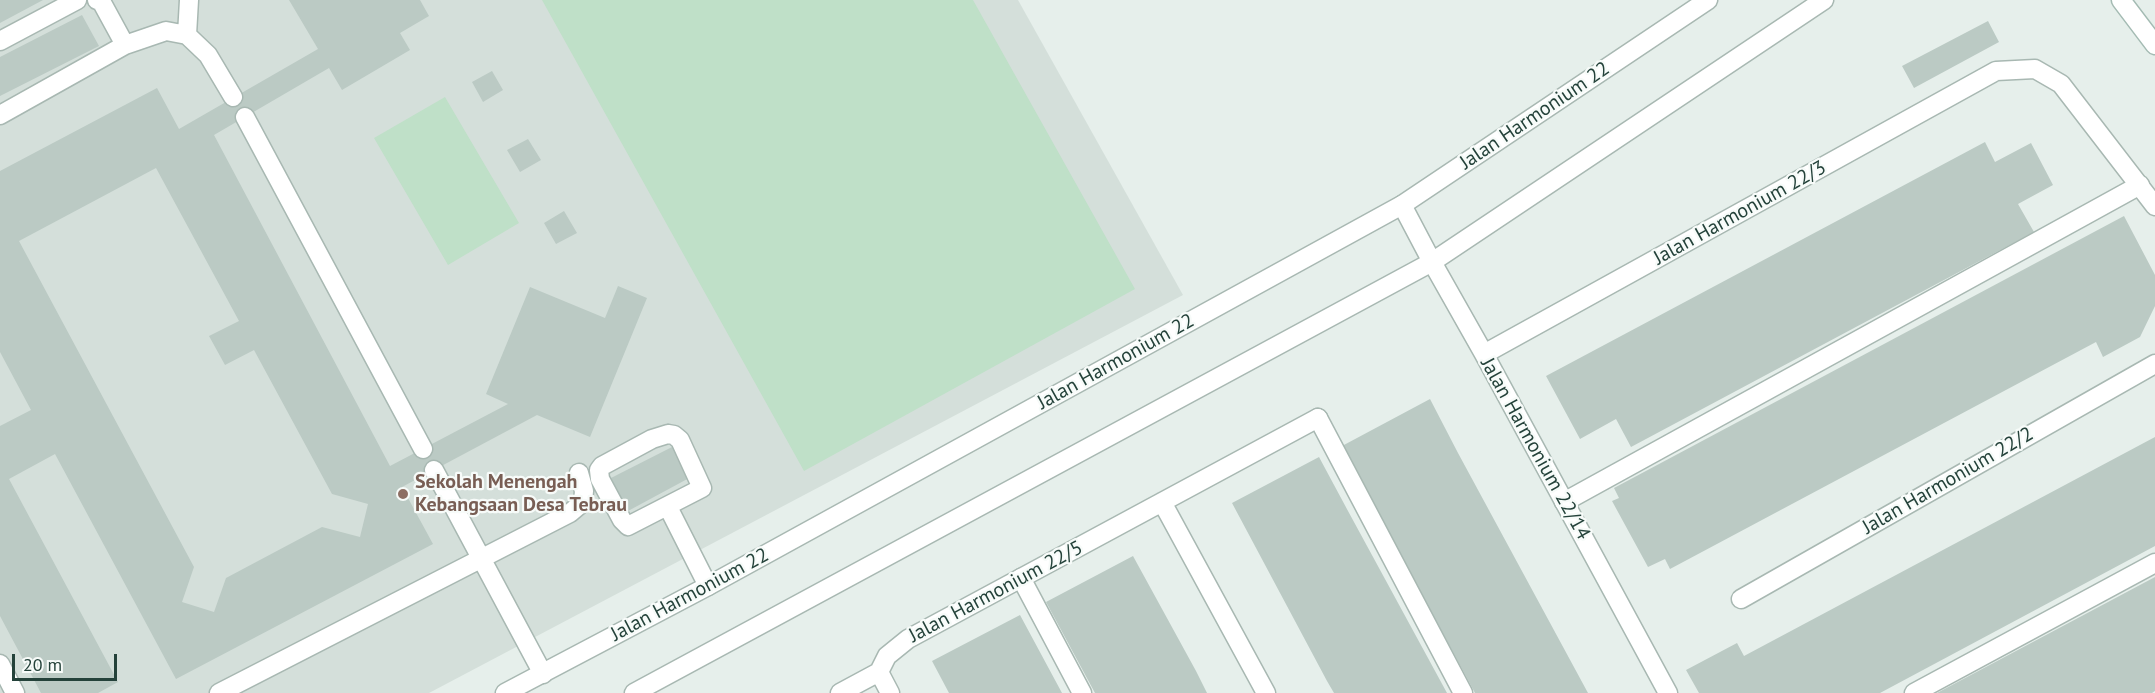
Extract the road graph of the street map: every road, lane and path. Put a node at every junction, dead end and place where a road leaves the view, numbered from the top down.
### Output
1 (77, 0) edge
2 (97, 0) edge
3 (189, 0) edge
4 (1708, 0) edge
5 (1824, 0) edge
6 (2121, 0) edge
7 (187, 35) junction
8 (0, 41) edge
9 (125, 45) junction
10 (2155, 45) edge
11 (233, 97) dead end
12 (0, 115) edge
13 (245, 117) dead end
14 (2140, 185) junction
15 (1402, 205) junction
16 (2155, 206) edge
17 (1432, 262) junction
18 (1484, 354) junction
19 (2155, 364) edge
20 (423, 449) dead end
21 (434, 470) dead end
22 (579, 473) dead end
23 (1162, 502) junction
24 (1564, 502) junction
25 (668, 507) junction
26 (482, 558) junction
27 (2155, 563) edge
28 (1021, 578) junction
29 (708, 586) junction
30 (1740, 599) dead end
31 (0, 664) edge
32 (879, 672) junction
33 (543, 674) junction
34 (15, 693) edge
35 (219, 693) edge
36 (505, 693) edge
37 (634, 693) edge
38 (840, 693) edge
39 (890, 693) edge
40 (1082, 693) edge
41 (1266, 693) edge
42 (1463, 693) edge
43 (1668, 693) edge
44 (1914, 693) edge

1 - 8 street
2 - 9 street
3 - 7 street
4 - 15 street, Jalan Harmonium 22
5 - 17 street
6 - 10 street
7 - 9 street
7 - 11 street
9 - 12 street
13 - 20 street
14 - 16 street
14 - 18 street, Jalan Harmonium 22/3
14 - 24 street
15 - 17 street, Jalan Harmonium 22/14
15 - 29 street, Jalan Harmonium 22
17 - 18 street, Jalan Harmonium 22/14
17 - 37 street
18 - 24 street, Jalan Harmonium 22/14
19 - 30 street, Jalan Harmonium 22/2
21 - 26 street
22 - 26 street
23 - 28 street, Jalan Harmonium 22/5
23 - 41 street
23 - 42 street, Jalan Harmonium 22/5
24 - 43 street, Jalan Harmonium 22/14
25 - 25 street
25 - 29 street
26 - 33 street
26 - 35 street
27 - 44 street
28 - 32 street, Jalan Harmonium 22/5
28 - 40 street
29 - 33 street, Jalan Harmonium 22
31 - 34 street
32 - 38 street, Jalan Harmonium 22/5
32 - 39 street
33 - 36 street, Jalan Harmonium 22

